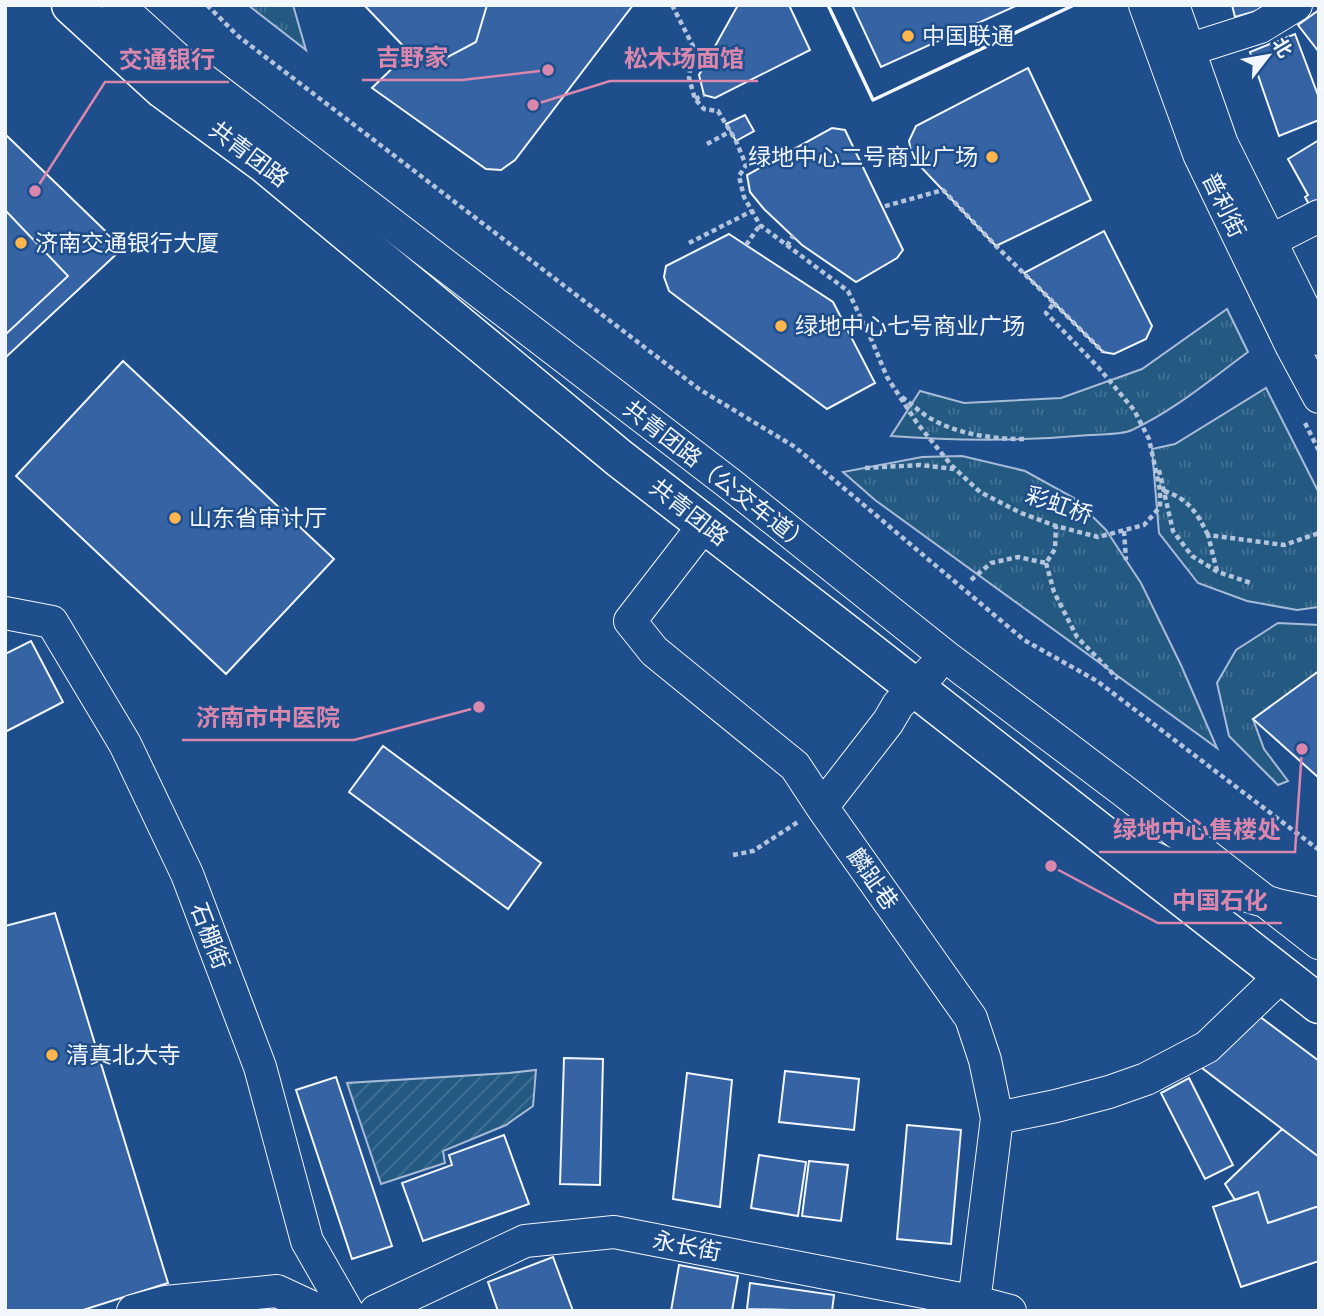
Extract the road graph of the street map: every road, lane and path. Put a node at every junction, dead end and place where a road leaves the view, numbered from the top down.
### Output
1 (71, 5) edge
2 (118, 5) edge
3 (207, 5) edge
4 (672, 5) edge
5 (1144, 5) edge
6 (1173, 5) edge
7 (1296, 5) edge
8 (1188, 50) junction
9 (704, 95) dead end
10 (695, 99) junction
11 (731, 131) junction
12 (707, 144) dead end
13 (882, 207) dead end
14 (752, 211) junction
15 (1319, 216) edge
16 (760, 225) junction
17 (793, 236) dead end
18 (1270, 241) junction
19 (689, 243) dead end
20 (746, 245) dead end
21 (787, 246) junction
22 (1055, 303) junction
23 (1319, 339) edge
24 (1103, 352) dead end
25 (898, 395) junction
26 (1319, 397) edge
27 (1024, 439) dead end
28 (865, 468) dead end
29 (955, 469) junction
30 (1159, 470) dead end
31 (1160, 490) junction
32 (705, 524) junction
33 (1056, 526) junction
34 (1124, 531) junction
35 (1319, 533) edge
36 (1208, 535) junction
37 (1126, 560) dead end
38 (1046, 563) junction
39 (1218, 572) junction
40 (971, 580) dead end
41 (1251, 583) dead end
42 (5, 613) edge
43 (945, 656) junction
44 (1118, 679) dead end
45 (915, 687) junction
46 (822, 807) junction
47 (1100, 834) junction
48 (1319, 850) edge
49 (733, 855) dead end
50 (1266, 902) junction
51 (1319, 914) edge
52 (1319, 943) edge
53 (1282, 975) junction
54 (1319, 1004) edge
55 (996, 1123) junction
56 (974, 1306) edge
57 (133, 1311) edge
58 (320, 1311) edge
59 (347, 1311) edge
60 (376, 1311) edge
61 (1010, 1311) edge

1 - 32 main road, 共青团路
2 - 43 street, 共青团路（公交车道）
3 - 48 path
4 - 10 path
5 - 26 street, 普利街
6 - 8 street, 普利街
7 - 8 street
8 - 18 street, 普利街
9 - 10 path
10 - 11 path
11 - 12 path
11 - 14 path
13 - 22 path
14 - 16 path
14 - 19 path
15 - 18 street
16 - 20 path
16 - 21 path, 彩虹桥
17 - 21 path
18 - 23 street, 普利街
21 - 25 path, 彩虹桥
22 - 24 path
22 - 31 path
25 - 27 path
25 - 29 path, 彩虹桥
28 - 29 path
29 - 33 path, 彩虹桥
30 - 39 path
31 - 34 path, 彩虹桥
31 - 36 path
32 - 45 main road, 共青团路
32 - 46 street, 麟趾巷
33 - 34 path, 彩虹桥
33 - 38 path
34 - 37 path
35 - 36 path
36 - 39 path
38 - 40 path
38 - 44 path
39 - 41 path
42 - 59 street, 石棚街
43 - 45 street
43 - 50 street, 共青团路（公交车道）
45 - 46 street
45 - 47 main road, 共青团路
46 - 49 path
46 - 55 street, 麟趾巷
47 - 50 street
47 - 53 main road, 共青团路
50 - 51 street
50 - 52 street, 共青团路（公交车道）
53 - 54 main road, 共青团路
53 - 55 street
55 - 56 street, 麟趾巷
56 - 60 street, 永长街
56 - 61 street, 永长街
57 - 58 street

